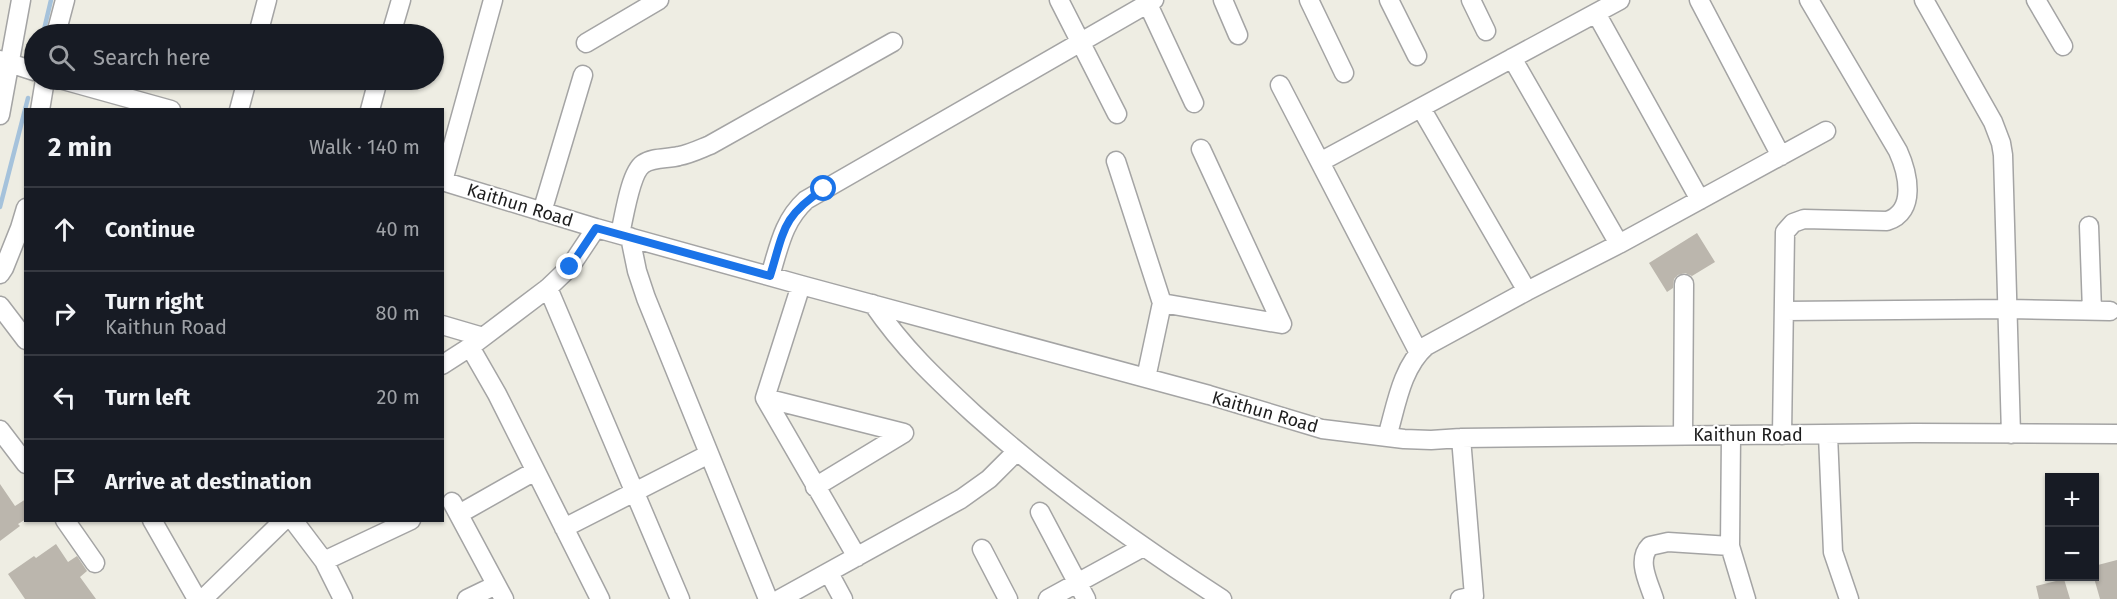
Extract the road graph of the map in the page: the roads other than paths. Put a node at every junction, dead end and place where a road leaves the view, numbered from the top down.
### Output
1 (21, 0) edge
2 (65, 0) edge
3 (267, 0) edge
4 (400, 0) edge
5 (493, 0) edge
6 (659, 0) edge
7 (1059, 0) edge
8 (1223, 0) edge
9 (1309, 0) edge
10 (1389, 0) edge
11 (1471, 0) edge
12 (1620, 0) edge
13 (1699, 0) edge
14 (1809, 0) edge
15 (1924, 0) edge
16 (2036, 0) edge
17 (1149, 1) edge
18 (1596, 13) junction
19 (59, 24) edge
20 (261, 24) edge
21 (394, 24) edge
22 (1486, 31) dead end
23 (1238, 34) dead end
24 (893, 42) dead end
25 (1080, 42) junction
26 (586, 43) dead end
27 (2063, 46) dead end
28 (1417, 56) dead end
29 (1512, 58) junction
30 (5, 61) edge
31 (24, 68) edge
32 (1344, 73) dead end
33 (583, 75) dead end
34 (1280, 85) dead end
35 (43, 90) edge
36 (99, 90) edge
37 (244, 90) edge
38 (375, 90) edge
39 (1194, 104) dead end
40 (40, 108) edge
41 (164, 108) edge
42 (240, 108) edge
43 (371, 108) edge
44 (1421, 108) junction
45 (0, 114) edge
46 (1118, 114) dead end
47 (1826, 131) dead end
48 (1201, 149) dead end
49 (1781, 156) junction
50 (1116, 161) dead end
51 (1320, 162) junction
52 (444, 177) edge
53 (444, 181) edge
54 (1700, 200) junction
55 (542, 212) junction
56 (24, 215) edge
57 (2089, 226) dead end
58 (596, 228) junction
59 (625, 236) junction
60 (1619, 244) junction
61 (0, 274) edge
62 (770, 276) junction
63 (1684, 284) dead end
64 (801, 285) junction
65 (548, 288) junction
66 (1527, 291) junction
67 (1162, 303) junction
68 (873, 304) junction
69 (0, 306) edge
70 (2008, 309) junction
71 (1785, 311) junction
72 (444, 326) edge
73 (24, 337) edge
74 (476, 342) junction
75 (1419, 353) junction
76 (444, 364) edge
77 (1146, 378) junction
78 (765, 398) junction
79 (0, 430) edge
80 (2011, 434) junction
81 (2117, 434) edge
82 (1731, 435) junction
83 (1782, 435) junction
84 (1828, 435) junction
85 (1683, 436) junction
86 (1387, 437) junction
87 (1461, 438) junction
88 (1017, 451) junction
89 (709, 454) junction
90 (24, 461) edge
91 (535, 471) junction
92 (815, 487) junction
93 (635, 492) junction
94 (449, 502) edge
95 (1040, 512) dead end
96 (66, 522) edge
97 (153, 522) edge
98 (282, 522) edge
99 (295, 522) edge
100 (407, 522) edge
101 (564, 528) junction
102 (1730, 546) junction
103 (1143, 547) junction
104 (982, 549) dead end
105 (856, 557) junction
106 (324, 561) junction
107 (95, 563) dead end
108 (828, 573) junction
109 (1082, 591) edge
110 (500, 592) edge
111 (1469, 598) edge
112 (197, 599) edge
113 (203, 599) edge
114 (343, 599) edge
115 (467, 599) edge
116 (600, 599) edge
117 (680, 599) edge
118 (768, 599) edge
119 (780, 599) edge
120 (843, 599) edge
121 (1008, 599) edge
122 (1048, 599) edge
123 (1222, 599) edge
124 (1654, 599) edge
125 (1746, 599) edge
126 (1849, 599) edge

1 - 30 street
2 - 19 street
3 - 20 street
4 - 21 street
5 - 52 street
6 - 26 street
7 - 25 street
8 - 23 street
9 - 32 street
10 - 28 street
11 - 22 street
12 - 18 street
13 - 49 street
14 - 71 street
15 - 70 street
16 - 27 street
17 - 25 street
17 - 39 street
18 - 29 street
18 - 54 street
24 - 59 street
25 - 46 street
25 - 62 street
29 - 44 street
29 - 60 street
30 - 31 street
30 - 45 street
33 - 55 street
34 - 51 street
35 - 40 street
36 - 41 street
37 - 42 street
38 - 43 street
44 - 51 street
44 - 66 street
47 - 49 street
48 - 67 street
49 - 54 street
50 - 67 street
51 - 75 street
53 - 55 street, Kaithun Road
54 - 60 street
55 - 58 street, Kaithun Road
56 - 61 street
57 - 70 street
58 - 59 street, Kaithun Road
58 - 65 street
59 - 62 street, Kaithun Road
59 - 89 street
60 - 66 street
62 - 64 street, Kaithun Road
63 - 85 street
64 - 68 street, Kaithun Road
64 - 78 street
65 - 74 street
65 - 93 street
66 - 75 street
67 - 77 street
68 - 77 street, Kaithun Road
68 - 88 street
69 - 73 street
70 - 71 street
70 - 80 street
71 - 83 street
72 - 74 street
74 - 76 street
74 - 91 street
75 - 86 street
77 - 86 street, Kaithun Road
78 - 92 street
78 - 92 street
79 - 90 street
80 - 81 street, Kaithun Road
80 - 84 street, Kaithun Road
82 - 83 street, Kaithun Road
82 - 85 street, Kaithun Road
82 - 102 street
83 - 84 street, Kaithun Road
84 - 126 street
85 - 87 street, Kaithun Road
86 - 87 street, Kaithun Road
87 - 111 street
88 - 103 street
88 - 105 street
89 - 93 street
89 - 118 street
91 - 94 street
91 - 101 street
92 - 105 street
93 - 101 street
93 - 117 street
94 - 110 street
95 - 109 street
96 - 107 street
97 - 112 street
98 - 113 street
99 - 106 street
100 - 106 street
101 - 116 street
102 - 124 street
102 - 125 street
103 - 109 street
103 - 123 street
104 - 121 street
105 - 108 street
106 - 114 street
108 - 119 street
108 - 120 street
109 - 122 street
110 - 115 street

